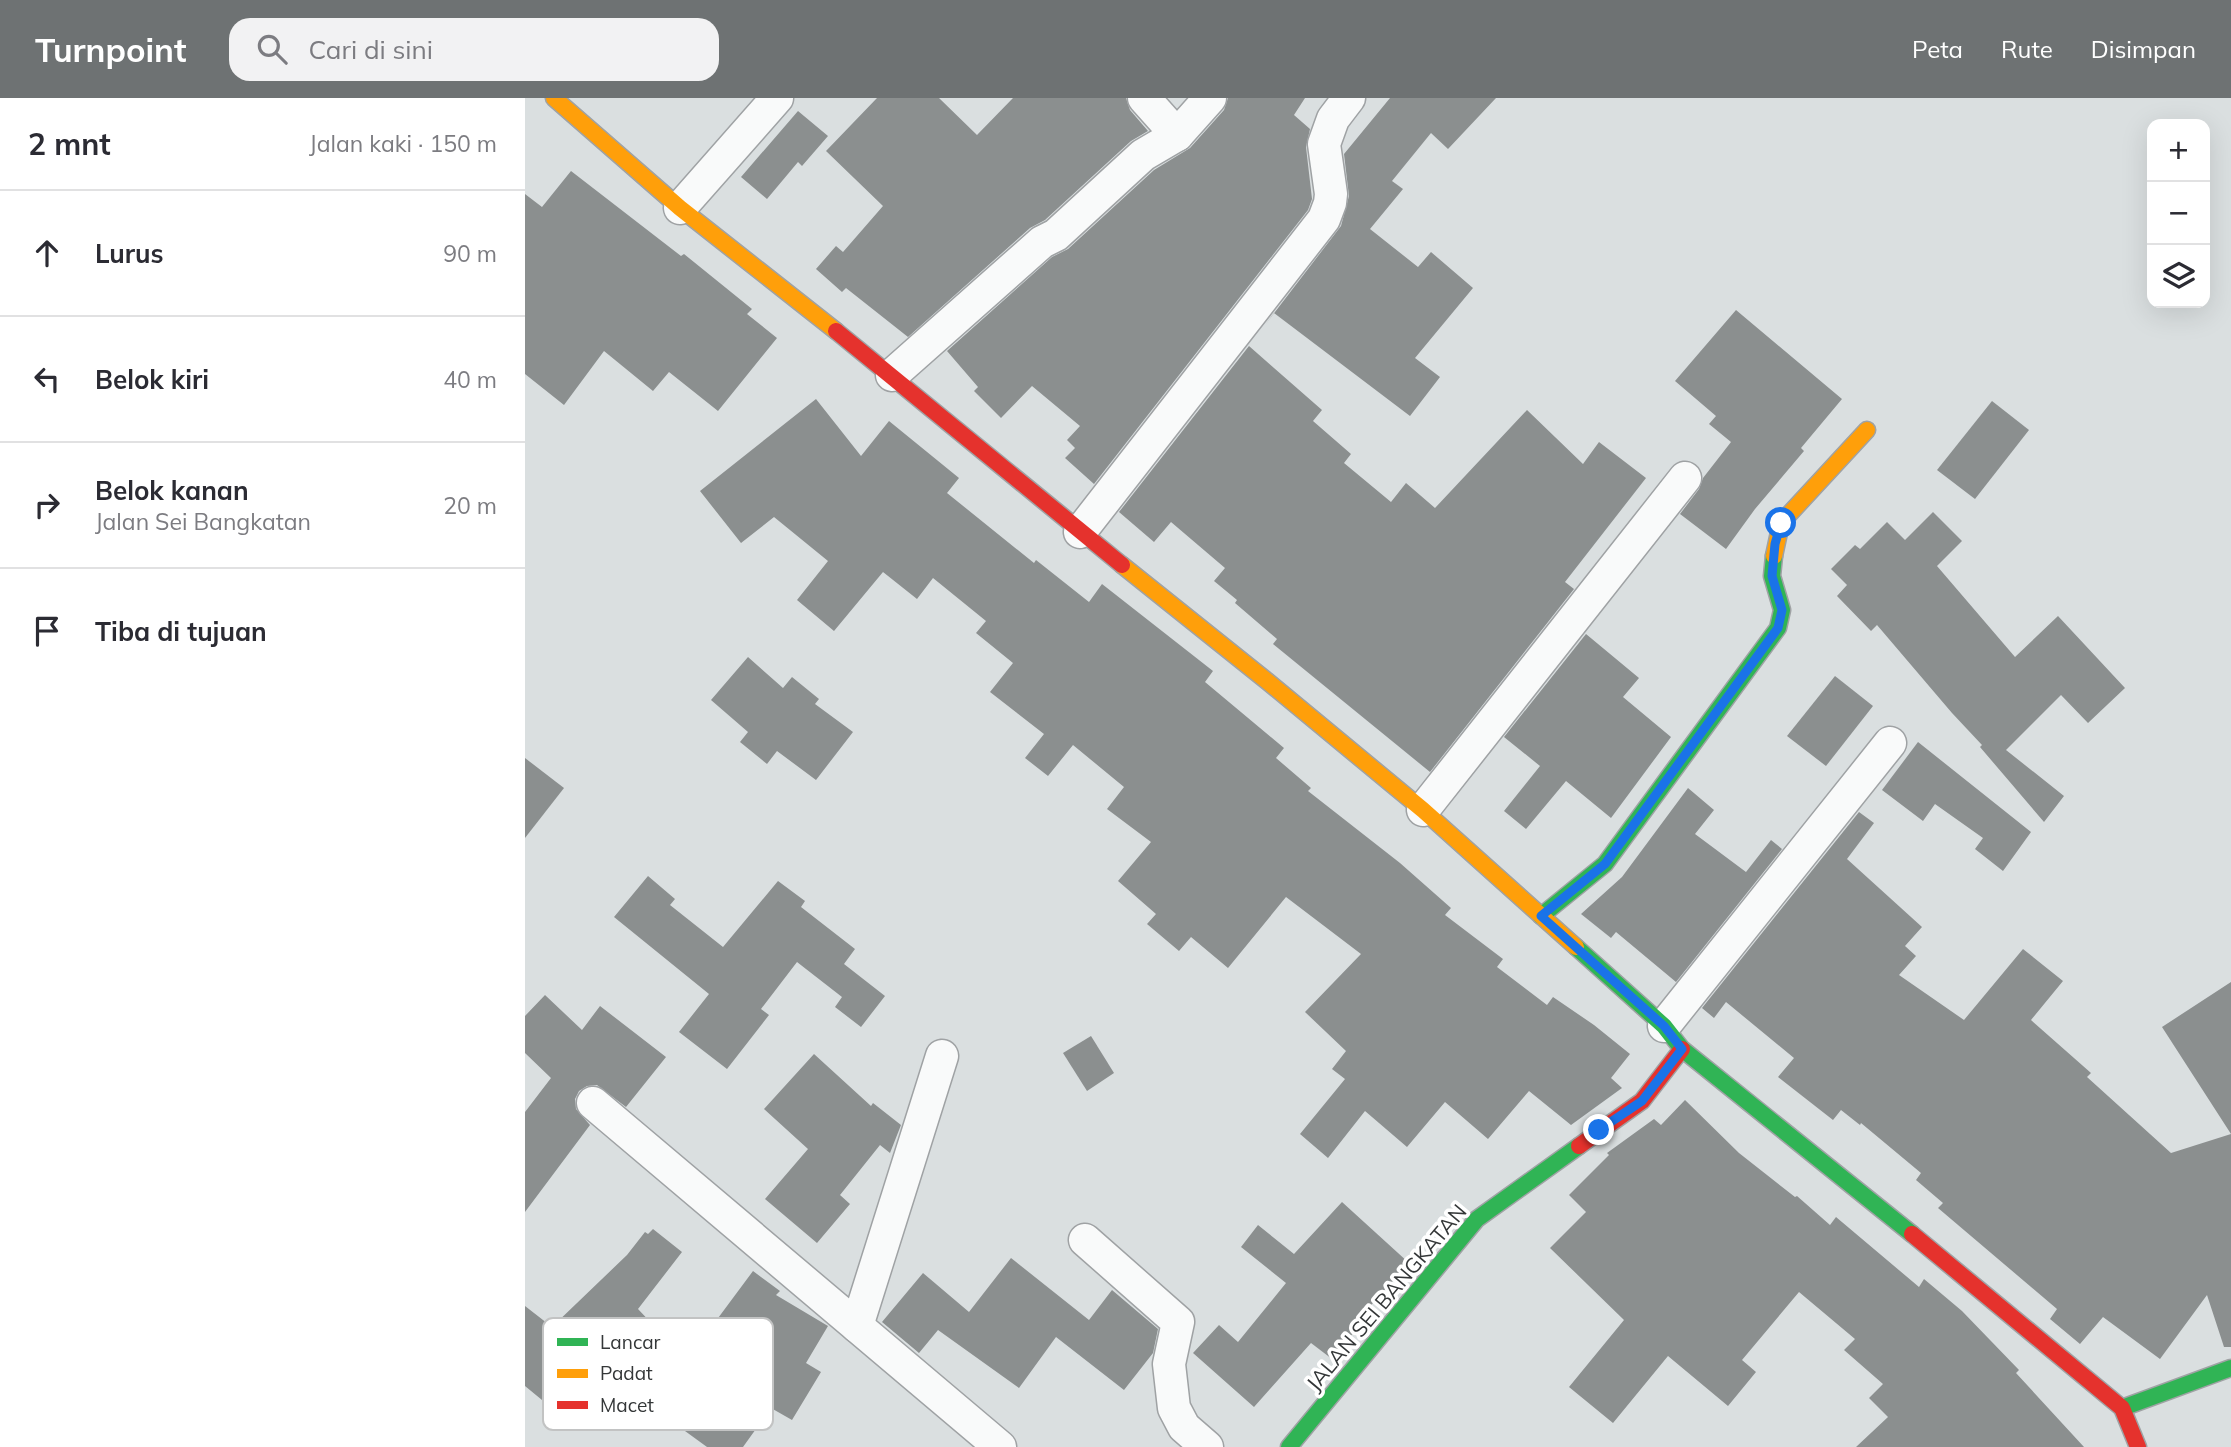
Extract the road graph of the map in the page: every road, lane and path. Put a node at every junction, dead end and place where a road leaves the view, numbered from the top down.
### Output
1 (554, 98) edge
2 (777, 98) edge
3 (1144, 98) edge
4 (1210, 98) edge
5 (1349, 98) edge
6 (1177, 135) junction
7 (680, 208) junction
8 (892, 375) junction
9 (1867, 430) dead end
10 (1685, 478) dead end
11 (1080, 532) junction
12 (1890, 743) dead end
13 (1423, 810) junction
14 (1541, 916) junction
15 (1673, 1037) junction
16 (942, 1056) dead end
17 (593, 1103) dead end
18 (1085, 1240) dead end
19 (857, 1326) junction
20 (2231, 1368) edge
21 (2122, 1408) junction
22 (1000, 1447) edge
23 (1207, 1447) edge
24 (1289, 1447) edge
25 (2138, 1447) edge

1 - 7 main road
2 - 7 street
3 - 6 street
4 - 6 street
5 - 11 street
6 - 8 street
7 - 8 main road
8 - 11 main road
9 - 14 main road
10 - 13 street
11 - 13 main road
12 - 15 street
13 - 14 main road
14 - 15 main road
15 - 21 main road
15 - 24 main road, JALAN SEI BANGKATAN
16 - 19 street
17 - 19 street
18 - 23 street
19 - 22 street
20 - 21 main road
21 - 25 main road

